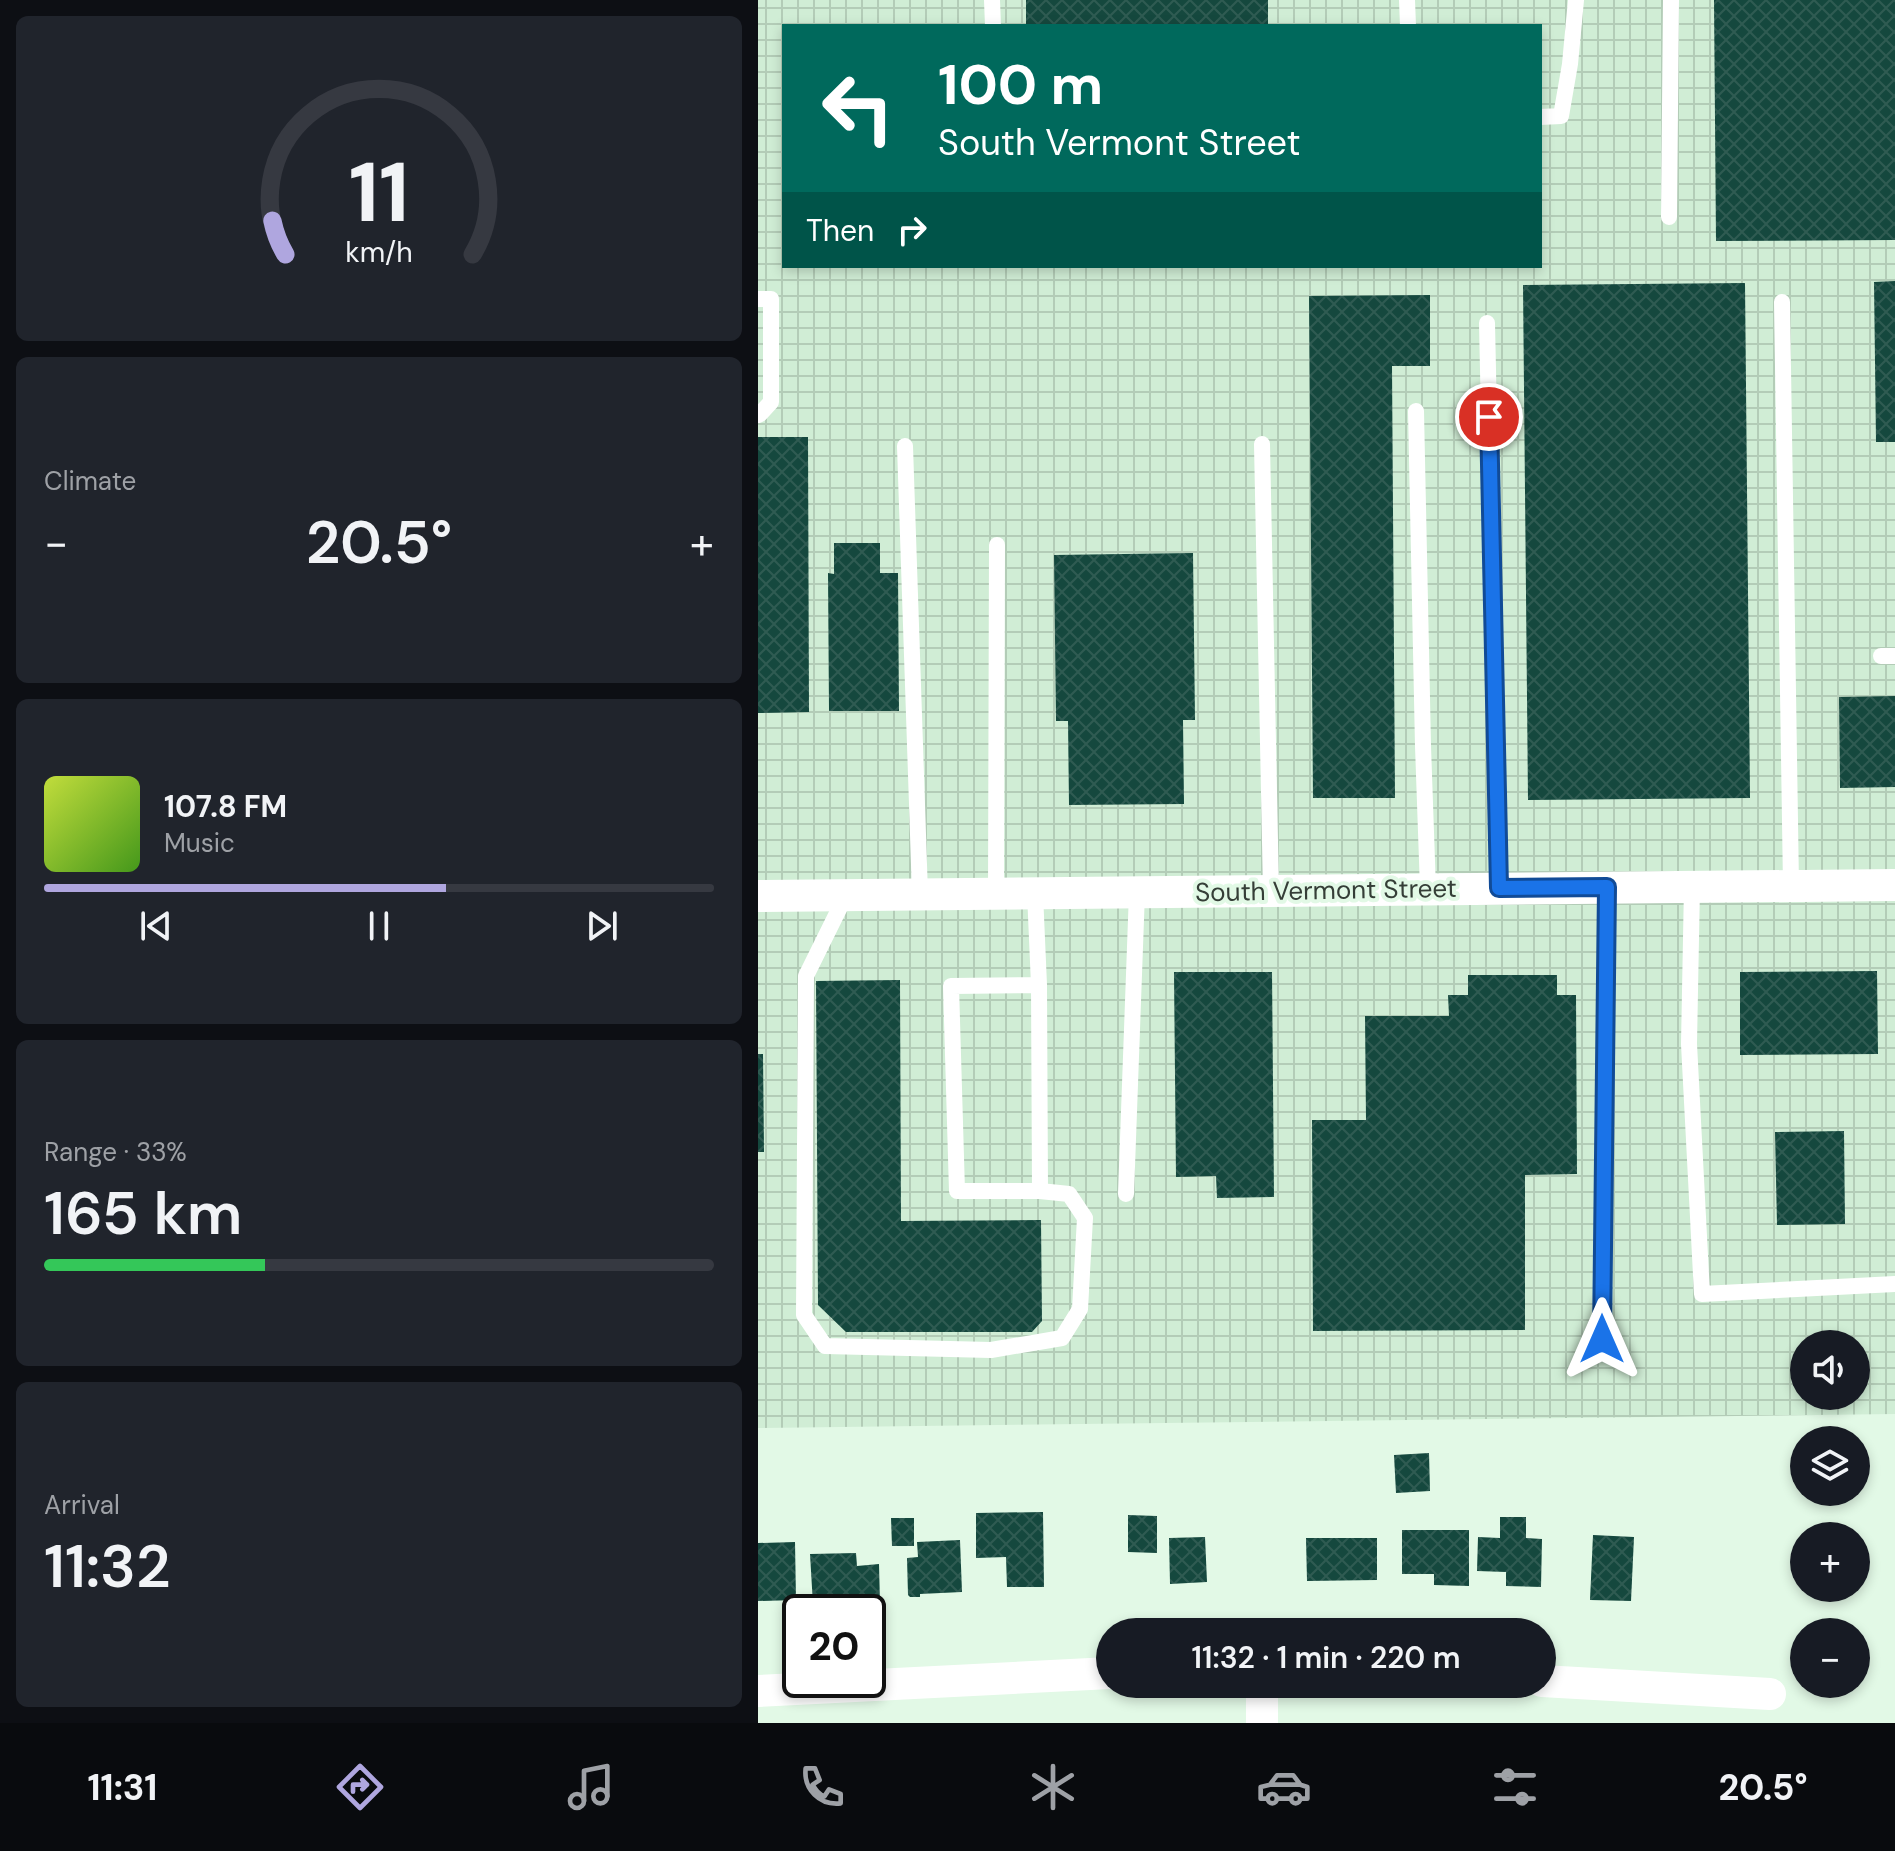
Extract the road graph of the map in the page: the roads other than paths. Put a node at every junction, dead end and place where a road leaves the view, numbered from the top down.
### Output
1 (992, 0) edge
2 (1407, 0) edge
3 (1576, 0) edge
4 (1671, 0) edge
5 (993, 24) edge
6 (1408, 24) edge
7 (1542, 117) edge
8 (1669, 217) dead end
9 (758, 299) edge
10 (1782, 302) dead end
11 (1487, 323) dead end
12 (1416, 411) dead end
13 (758, 415) edge
14 (1262, 444) dead end
15 (905, 446) dead end
16 (997, 545) dead end
17 (1895, 885) edge
18 (1692, 886) junction
19 (1791, 886) junction
20 (1607, 887) junction
21 (1499, 888) junction
22 (1428, 889) junction
23 (762, 890) edge
24 (1271, 891) junction
25 (1137, 892) junction
26 (996, 893) junction
27 (1035, 893) junction
28 (920, 894) junction
29 (846, 895) junction
30 (1039, 985) junction
31 (1040, 1191) junction
32 (1126, 1194) dead end
33 (1895, 1284) edge
34 (1602, 1339) dead end
35 (1096, 1674) edge
36 (1556, 1682) edge
37 (758, 1691) edge
38 (1770, 1694) dead end
39 (1262, 1698) edge
40 (1262, 1723) edge

1 - 5 lane
2 - 6 lane
3 - 7 lane
4 - 8 lane
9 - 13 lane
10 - 19 lane
11 - 21 lane
12 - 22 lane
14 - 24 lane
15 - 28 lane
16 - 26 lane
17 - 19 street, South Vermont Street
18 - 19 street, South Vermont Street
18 - 20 street, South Vermont Street
18 - 33 lane
20 - 21 street, South Vermont Street
20 - 34 lane
21 - 22 street, South Vermont Street
22 - 24 street, South Vermont Street
23 - 29 street, South Vermont Street
24 - 25 street, South Vermont Street
25 - 27 street, South Vermont Street
25 - 32 lane
26 - 27 street, South Vermont Street
26 - 28 street, South Vermont Street
27 - 30 lane
28 - 29 street, South Vermont Street
29 - 31 lane
30 - 31 lane
30 - 31 lane
35 - 37 street
36 - 38 street
39 - 40 street

